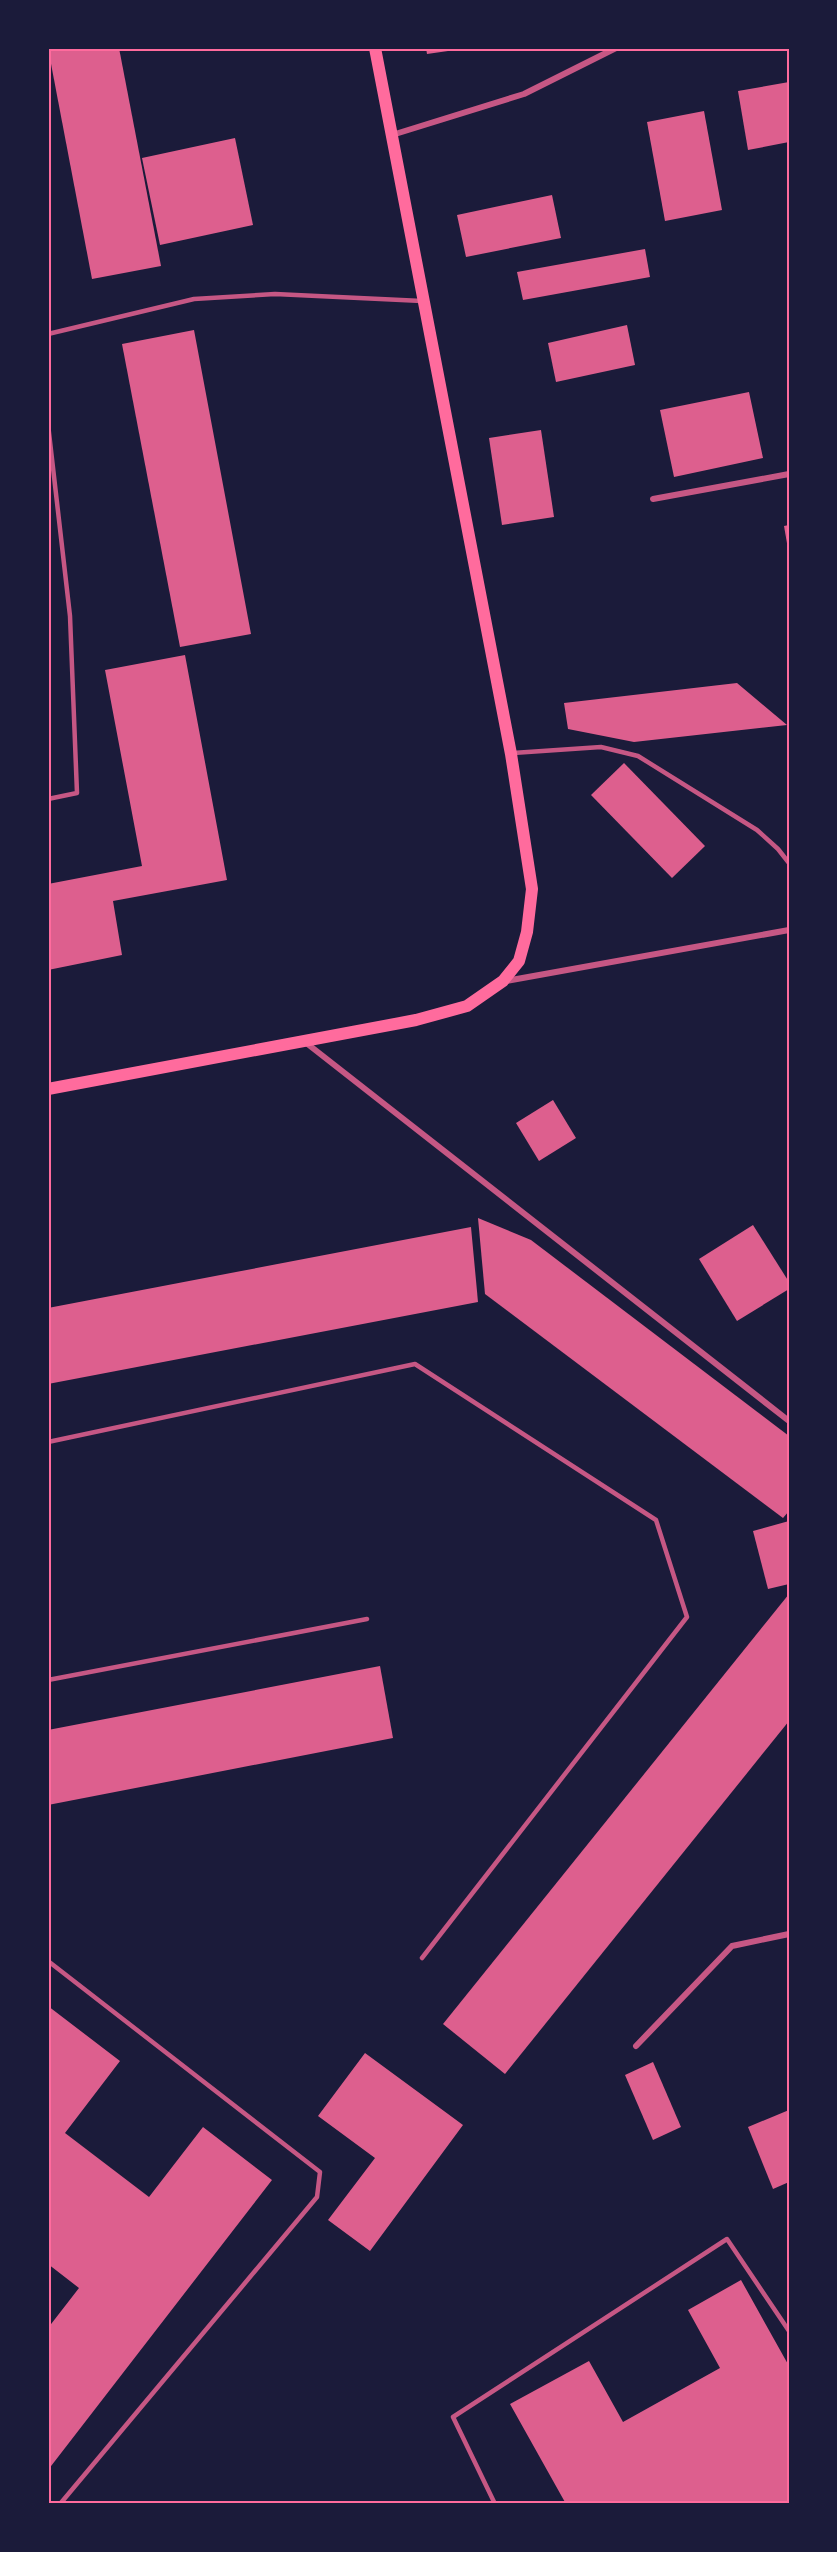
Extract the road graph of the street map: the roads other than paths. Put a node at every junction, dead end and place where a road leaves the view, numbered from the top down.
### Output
1 (375, 48) edge
2 (616, 48) edge
3 (392, 135) junction
4 (422, 301) junction
5 (48, 334) edge
6 (48, 424) edge
7 (789, 474) edge
8 (653, 499) dead end
9 (511, 754) junction
10 (48, 799) edge
11 (789, 863) edge
12 (789, 930) edge
13 (503, 981) junction
14 (303, 1041) junction
15 (48, 1089) edge
16 (789, 1420) edge
17 (48, 1442) edge
18 (367, 1619) dead end
19 (48, 1680) edge
20 (789, 1934) edge
21 (422, 1958) dead end
22 (48, 1961) edge
23 (636, 2046) dead end
24 (789, 2331) edge
25 (60, 2504) edge
26 (495, 2504) edge

1 - 3 main road
2 - 3 street
3 - 4 main road
4 - 5 lane
4 - 9 main road
6 - 10 lane
7 - 8 street
9 - 11 lane
9 - 13 main road
12 - 13 street
13 - 14 main road
14 - 15 main road
14 - 16 street
17 - 21 lane
18 - 19 lane
20 - 23 street
22 - 25 lane
24 - 26 lane

